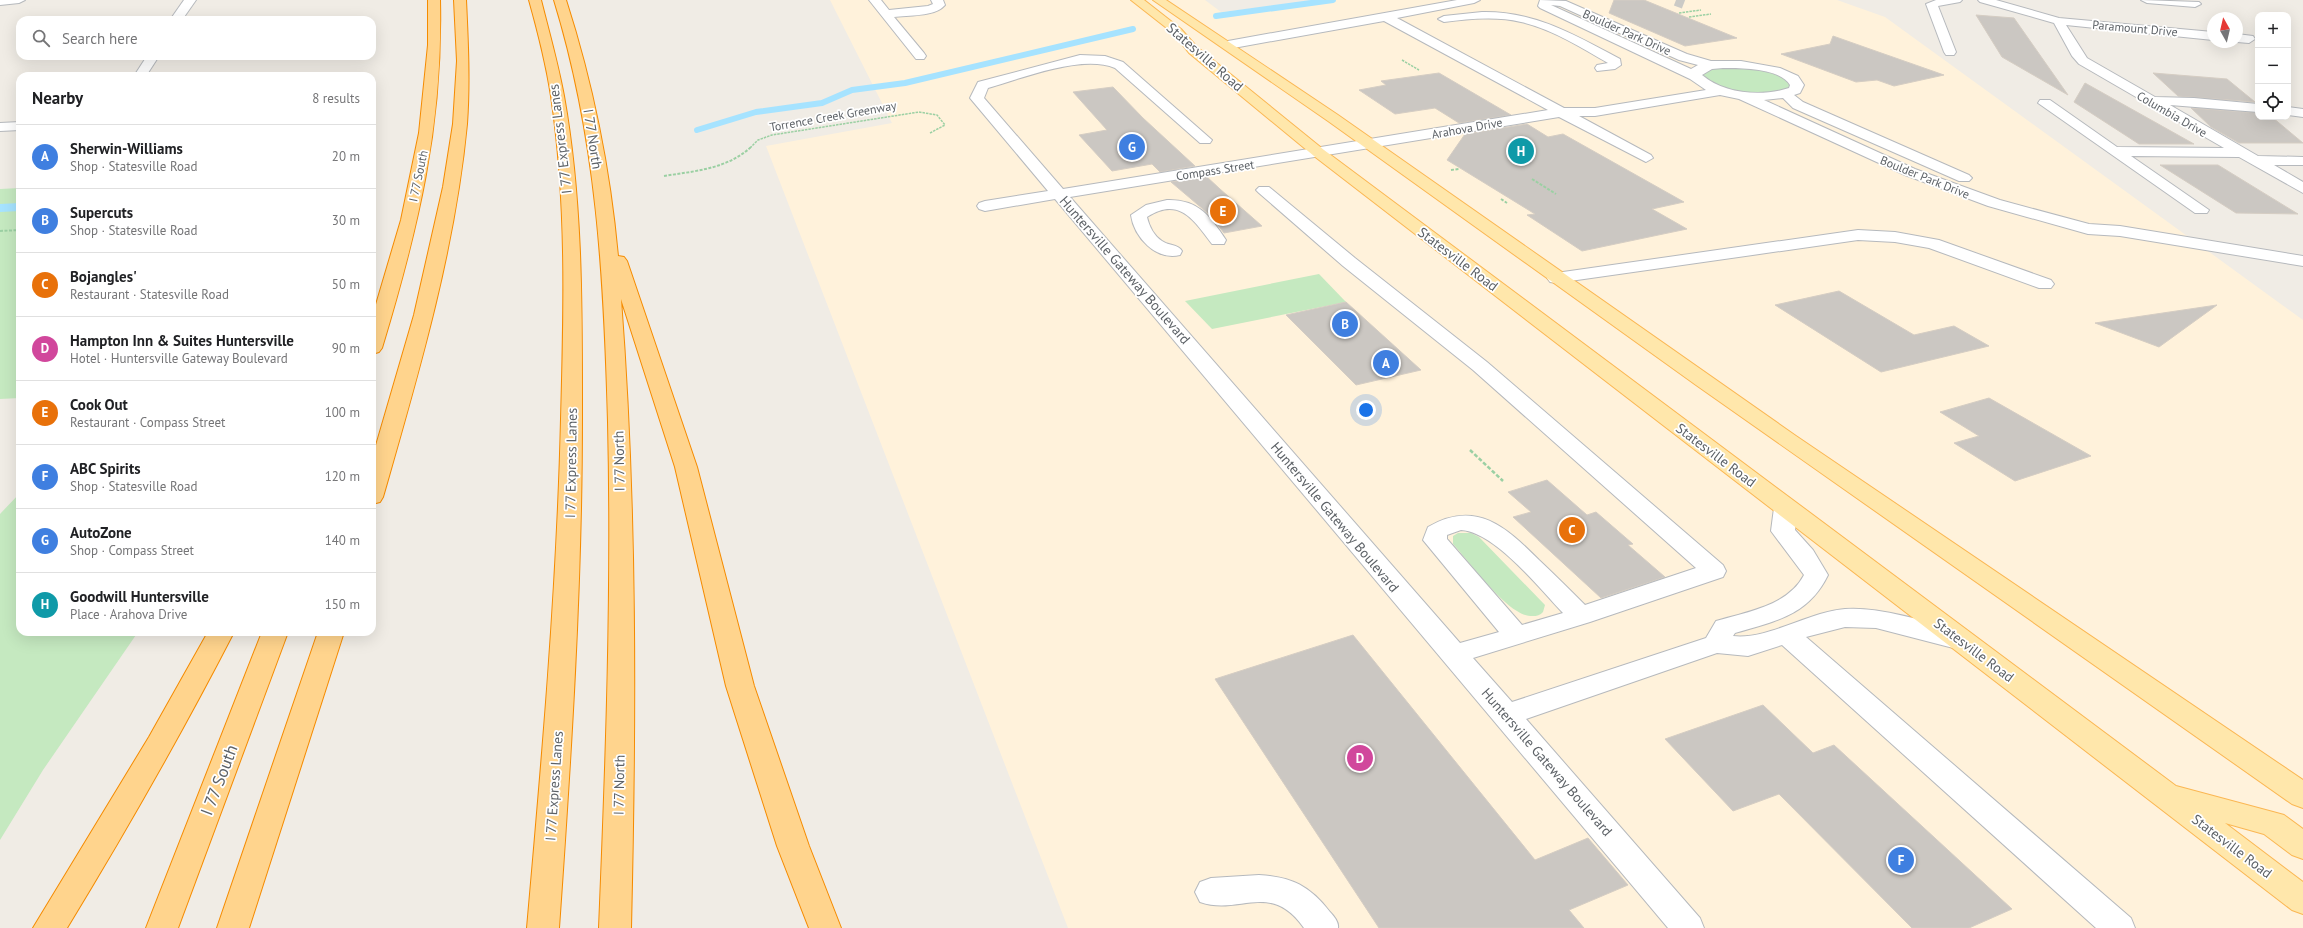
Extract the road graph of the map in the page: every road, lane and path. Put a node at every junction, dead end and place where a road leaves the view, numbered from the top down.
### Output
1 (19, 0) edge
2 (190, 0) edge
3 (434, 0) edge
4 (460, 0) edge
5 (535, 0) edge
6 (560, 0) edge
7 (875, 0) edge
8 (937, 0) edge
9 (1137, 0) edge
10 (1159, 0) edge
11 (1474, 0) edge
12 (1956, 0) edge
13 (1984, 0) edge
14 (2147, 0) edge
15 (1544, 1) edge
16 (0, 2) edge
17 (2195, 4) dead end
18 (1701, 10) dead end
19 (1679, 13) dead end
20 (887, 14) junction
21 (1711, 14) dead end
22 (179, 16) edge
23 (1386, 17) junction
24 (1688, 17) dead end
25 (2058, 21) junction
26 (1401, 25) junction
27 (2207, 35) edge
28 (1228, 44) junction
29 (1950, 52) dead end
30 (920, 56) dead end
31 (150, 60) edge
32 (1402, 60) dead end
33 (1710, 65) junction
34 (1601, 68) dead end
35 (1419, 70) dead end
36 (143, 72) edge
37 (1697, 78) junction
38 (1678, 84) dead end
39 (1721, 91) junction
40 (1739, 94) junction
41 (1787, 94) junction
42 (1588, 98) dead end
43 (2150, 101) junction
44 (2045, 103) dead end
45 (2255, 108) edge
46 (2291, 111) edge
47 (1562, 112) junction
48 (2303, 113) edge
49 (16, 126) edge
50 (0, 127) edge
51 (930, 133) dead end
52 (1205, 140) dead end
53 (1371, 145) junction
54 (2114, 151) junction
55 (1319, 153) junction
56 (2240, 153) junction
57 (1646, 158) dead end
58 (2254, 160) junction
59 (2303, 161) edge
60 (1458, 169) dead end
61 (1449, 171) dead end
62 (664, 176) dead end
63 (1532, 179) dead end
64 (2303, 188) edge
65 (1264, 190) dead end
66 (1059, 194) junction
67 (1556, 194) dead end
68 (1501, 199) dead end
69 (1507, 203) dead end
70 (985, 206) dead end
71 (2201, 210) dead end
72 (606, 226) junction
73 (16, 230) edge
74 (0, 231) edge
75 (2120, 231) junction
76 (1218, 240) dead end
77 (1174, 251) dead end
78 (2303, 262) edge
79 (1556, 278) junction
80 (2046, 284) dead end
81 (384, 310) junction
82 (376, 326) edge
83 (376, 335) edge
84 (1470, 450) dead end
85 (1503, 481) dead end
86 (376, 483) edge
87 (1786, 508) junction
88 (1581, 616) junction
89 (1786, 634) junction
90 (1516, 635) junction
91 (219, 636) edge
92 (273, 636) edge
93 (330, 636) edge
94 (1963, 642) junction
95 (1716, 644) junction
96 (1453, 655) junction
97 (1506, 715) junction
98 (2166, 796) junction
99 (2303, 796) edge
100 (2303, 846) edge
101 (1211, 892) dead end
102 (2303, 900) edge
103 (1322, 926) dead end
104 (49, 928) edge
105 (162, 928) edge
106 (233, 928) edge
107 (543, 928) edge
108 (615, 928) edge
109 (825, 928) edge
110 (1688, 928) edge
111 (2119, 928) edge

1 - 16 street
2 - 22 street
3 - 81 highway, I 77 South
4 - 86 highway
5 - 107 highway, I 77 Express Lanes
6 - 72 highway, I 77 North
7 - 20 street
8 - 20 street
9 - 55 main road, Statesville Road
10 - 28 main road, Statesville Road
11 - 23 street
12 - 29 street
13 - 25 street, Paramount Drive
14 - 17 street
15 - 33 street, Boulder Park Drive
15 - 37 street, Boulder Park Drive
18 - 19 path
20 - 30 street
21 - 24 path
23 - 26 street
23 - 28 street
25 - 27 street, Paramount Drive
25 - 43 street, Columbia Drive
26 - 34 street
26 - 47 street
28 - 53 main road, Statesville Road
31 - 36 street
32 - 35 path
33 - 37 street
33 - 41 street, Boulder Park Drive
37 - 38 street
37 - 39 street
39 - 40 street
39 - 47 street, Arahova Drive
40 - 41 street
40 - 75 street, Boulder Park Drive
41 - 75 street, Boulder Park Drive
42 - 47 street, Arahova Drive
43 - 45 street
43 - 56 street, Columbia Drive
44 - 54 street
46 - 48 street
47 - 53 street, Arahova Drive
47 - 57 street
49 - 50 street
51 - 62 path, Torrence Creek Greenway
52 - 66 street, Huntersville Gateway Boulevard
53 - 55 street, Compass Street
53 - 79 main road, Statesville Road
54 - 56 street
54 - 71 street
55 - 66 street, Compass Street
55 - 87 main road, Statesville Road
56 - 58 street, Columbia Drive
58 - 59 street
58 - 64 street, Columbia Drive
60 - 61 path
63 - 67 path
65 - 88 street
66 - 70 street, Compass Street
66 - 96 street, Huntersville Gateway Boulevard
68 - 69 path
72 - 108 highway, I 77 North
72 - 109 highway
73 - 74 path
75 - 78 street, Boulder Park Drive
76 - 77 street
79 - 80 street
79 - 99 main road, Statesville Road
81 - 82 highway
81 - 83 highway, I 77 South
84 - 85 path
87 - 94 main road, Statesville Road
87 - 95 street
88 - 90 street
88 - 90 street
89 - 94 street
89 - 95 street
89 - 111 street
90 - 96 street
91 - 104 highway
92 - 105 highway, I 77 South
93 - 106 highway
94 - 98 main road, Statesville Road
95 - 97 street
96 - 97 street, Huntersville Gateway Boulevard
97 - 110 street, Huntersville Gateway Boulevard
98 - 100 main road
98 - 102 main road, Statesville Road
101 - 103 street

